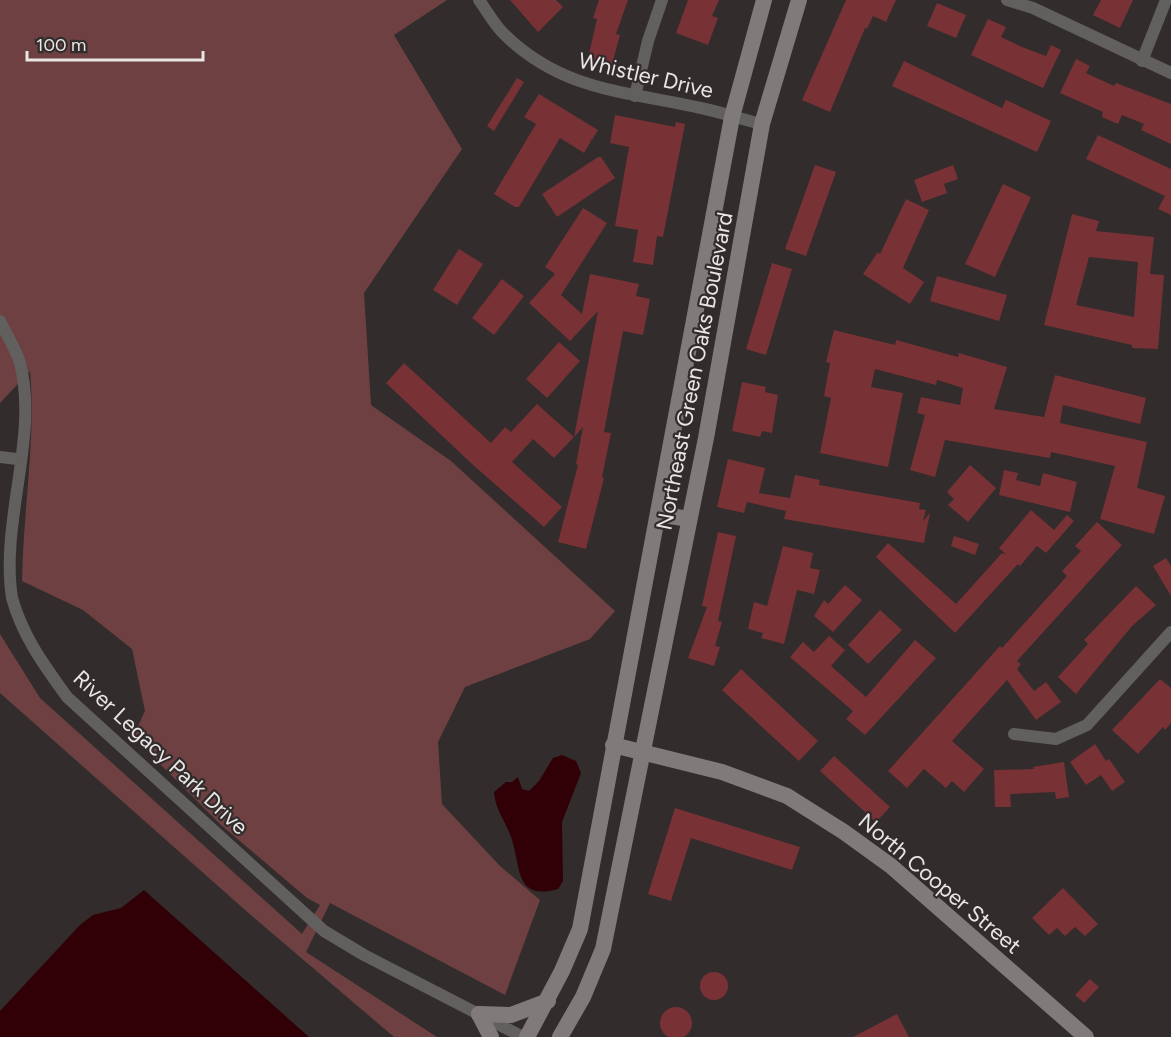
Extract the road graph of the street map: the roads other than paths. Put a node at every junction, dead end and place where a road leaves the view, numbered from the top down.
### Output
1 (479, 0) edge
2 (662, 0) edge
3 (764, 0) edge
4 (800, 0) edge
5 (1009, 0) edge
6 (1166, 0) edge
7 (1142, 61) junction
8 (1171, 73) edge
9 (635, 96) junction
10 (732, 117) junction
11 (762, 124) junction
12 (0, 321) edge
13 (0, 457) edge
14 (17, 459) junction
15 (658, 514) junction
16 (689, 519) junction
17 (1171, 632) edge
18 (1014, 734) dead end
19 (613, 745) junction
20 (642, 752) junction
21 (548, 1000) junction
22 (479, 1014) junction
23 (491, 1037) edge
24 (525, 1037) edge
25 (560, 1037) edge
26 (1086, 1037) edge

1 - 9 street, Whistler Drive
2 - 9 street
3 - 10 main road, Northeast Green Oaks Boulevard
4 - 11 main road, Northeast Green Oaks Boulevard
5 - 7 street
6 - 7 street
7 - 8 street
9 - 10 street, Whistler Drive
10 - 11 street, Whistler Drive
10 - 15 main road, Northeast Green Oaks Boulevard
11 - 16 main road, Northeast Green Oaks Boulevard
12 - 14 street, River Legacy Park Drive
13 - 14 street
14 - 22 street, River Legacy Park Drive
15 - 16 main road
15 - 19 main road, Northeast Green Oaks Boulevard
16 - 20 main road, Northeast Green Oaks Boulevard
17 - 18 street
19 - 20 main road, North Cooper Street
19 - 21 main road, Northeast Green Oaks Boulevard
20 - 25 main road, Northeast Green Oaks Boulevard
20 - 26 main road, North Cooper Street
21 - 22 main road
21 - 24 main road, Northeast Green Oaks Boulevard
22 - 23 main road
22 - 24 street, River Legacy Park Drive

